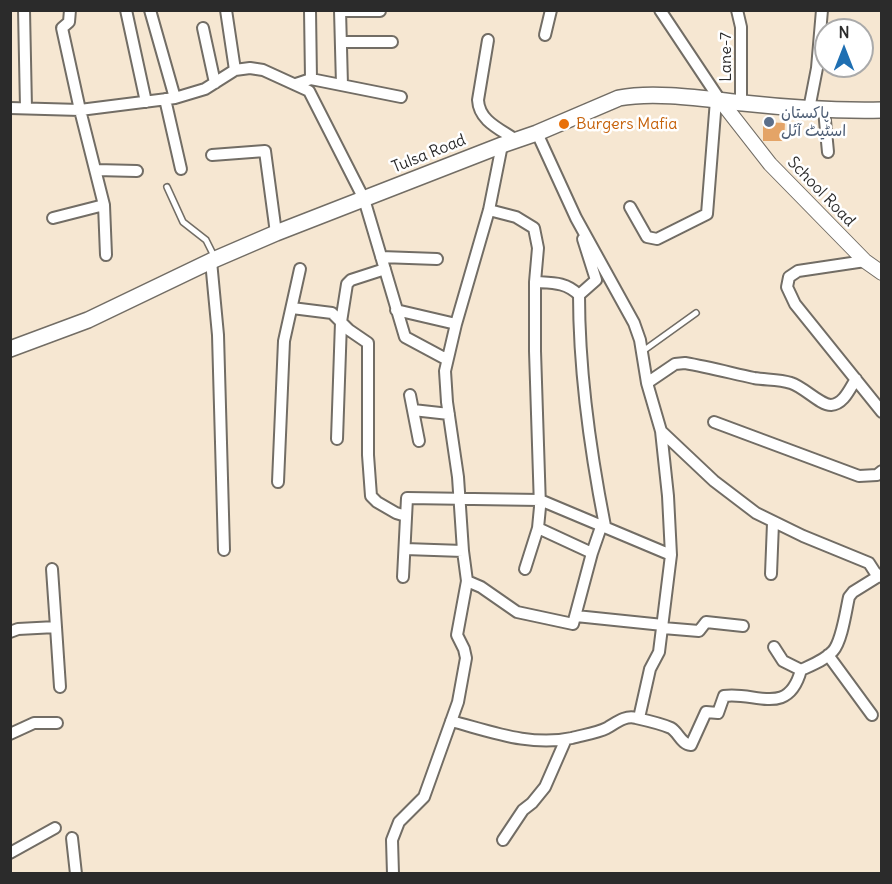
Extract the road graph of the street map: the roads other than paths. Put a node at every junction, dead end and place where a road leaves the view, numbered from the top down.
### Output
1 (24, 10) edge
2 (70, 10) edge
3 (126, 10) edge
4 (150, 10) edge
5 (226, 10) edge
6 (310, 10) edge
7 (551, 10) edge
8 (660, 10) edge
9 (737, 10) edge
10 (822, 10) edge
11 (340, 11) edge
12 (380, 11) edge
13 (203, 28) dead end
14 (544, 35) dead end
15 (488, 40) dead end
16 (341, 42) junction
17 (392, 42) dead end
18 (235, 70) junction
19 (311, 79) junction
20 (215, 83) junction
21 (296, 84) junction
22 (342, 85) junction
23 (401, 97) dead end
24 (170, 99) junction
25 (718, 100) junction
26 (146, 102) junction
27 (741, 103) junction
28 (10, 108) edge
29 (26, 108) junction
30 (80, 110) junction
31 (816, 110) junction
32 (882, 110) edge
33 (537, 133) junction
34 (509, 142) junction
35 (828, 152) dead end
36 (212, 155) dead end
37 (181, 169) dead end
38 (96, 170) junction
39 (137, 171) dead end
40 (167, 187) dead end
41 (364, 200) junction
42 (104, 205) junction
43 (630, 207) dead end
44 (489, 210) junction
45 (53, 218) dead end
46 (576, 218) junction
47 (276, 233) junction
48 (106, 255) dead end
49 (381, 257) junction
50 (437, 259) dead end
51 (213, 260) junction
52 (865, 261) junction
53 (300, 269) dead end
54 (385, 269) junction
55 (882, 273) edge
56 (535, 282) junction
57 (579, 295) junction
58 (292, 308) junction
59 (396, 310) junction
60 (696, 313) dead end
61 (341, 322) junction
62 (456, 324) junction
63 (10, 349) edge
64 (642, 352) junction
65 (446, 359) junction
66 (856, 379) junction
67 (647, 383) junction
68 (410, 395) dead end
69 (413, 410) junction
70 (882, 412) edge
71 (448, 414) junction
72 (714, 422) dead end
73 (661, 431) junction
74 (337, 439) dead end
75 (419, 441) dead end
76 (882, 471) edge
77 (278, 482) dead end
78 (460, 499) junction
79 (540, 500) junction
80 (406, 516) junction
81 (773, 523) junction
82 (603, 526) junction
83 (538, 528) junction
84 (405, 549) junction
85 (224, 550) dead end
86 (463, 552) junction
87 (592, 553) junction
88 (671, 555) junction
89 (52, 569) dead end
90 (525, 569) dead end
91 (771, 574) dead end
92 (880, 575) edge
93 (403, 577) dead end
94 (467, 581) junction
95 (576, 616) junction
96 (743, 626) dead end
97 (56, 627) junction
98 (663, 627) junction
99 (10, 632) edge
100 (774, 647) dead end
101 (828, 655) junction
102 (801, 670) junction
103 (60, 687) dead end
104 (872, 715) dead end
105 (639, 718) junction
106 (450, 720) junction
107 (57, 723) dead end
108 (10, 734) edge
109 (566, 739) junction
110 (55, 828) dead end
111 (72, 838) dead end
112 (503, 840) dead end
113 (10, 853) edge
114 (76, 873) edge
115 (393, 873) edge

1 - 29 street
2 - 30 street
3 - 26 street
4 - 24 street
5 - 18 street
6 - 19 street
7 - 14 street
8 - 25 street
9 - 27 street, Lane-7
10 - 31 street
11 - 12 street
11 - 16 street
13 - 20 street
15 - 34 street
16 - 17 street
16 - 22 street
18 - 20 street
18 - 21 street
19 - 21 street
19 - 22 street
20 - 24 street
21 - 41 street
22 - 23 street
24 - 26 street
24 - 37 street
25 - 27 main road, Tulsa Road
25 - 33 main road, Tulsa Road
25 - 43 street
25 - 52 street, School Road
26 - 30 street
27 - 31 main road, Tulsa Road
28 - 29 street
29 - 30 street
30 - 38 street
31 - 32 main road, Tulsa Road
31 - 35 street
33 - 34 main road, Tulsa Road
33 - 46 street
34 - 41 main road, Tulsa Road
34 - 44 street
36 - 47 street
38 - 39 street
38 - 42 street
40 - 51 lane
41 - 47 main road, Tulsa Road
41 - 49 street
42 - 45 street
42 - 48 street
44 - 56 street
44 - 62 street
46 - 57 street
46 - 64 street
47 - 51 main road, Tulsa Road
49 - 50 street
49 - 54 street
51 - 63 main road, Tulsa Road
51 - 85 street
52 - 55 street, School Road
52 - 66 street
53 - 58 street
54 - 59 street
54 - 61 street
56 - 57 street
56 - 79 street
57 - 82 street
58 - 61 street
58 - 77 street
59 - 62 street
59 - 65 street
60 - 64 lane
61 - 74 street
61 - 80 street
62 - 65 street
64 - 67 street
65 - 71 street
66 - 67 street
66 - 70 street
67 - 73 street
68 - 69 street
69 - 71 street
69 - 75 street
71 - 78 street
72 - 76 street
73 - 81 street
73 - 88 street
78 - 79 street
78 - 80 street
78 - 86 street
79 - 82 street
79 - 83 street
80 - 84 street
81 - 91 street
81 - 92 street
82 - 87 street
82 - 88 street
83 - 87 street
83 - 90 street
84 - 86 street
84 - 93 street
86 - 94 street
87 - 95 street
88 - 98 street
89 - 97 street
92 - 101 street
94 - 95 street
94 - 106 street
95 - 98 street
96 - 98 street
97 - 99 street
97 - 103 street
98 - 105 street
100 - 102 street
101 - 102 street
101 - 104 street
102 - 105 street
105 - 109 street
106 - 109 street
106 - 115 street
107 - 108 street
109 - 112 street
110 - 113 street
111 - 114 street

